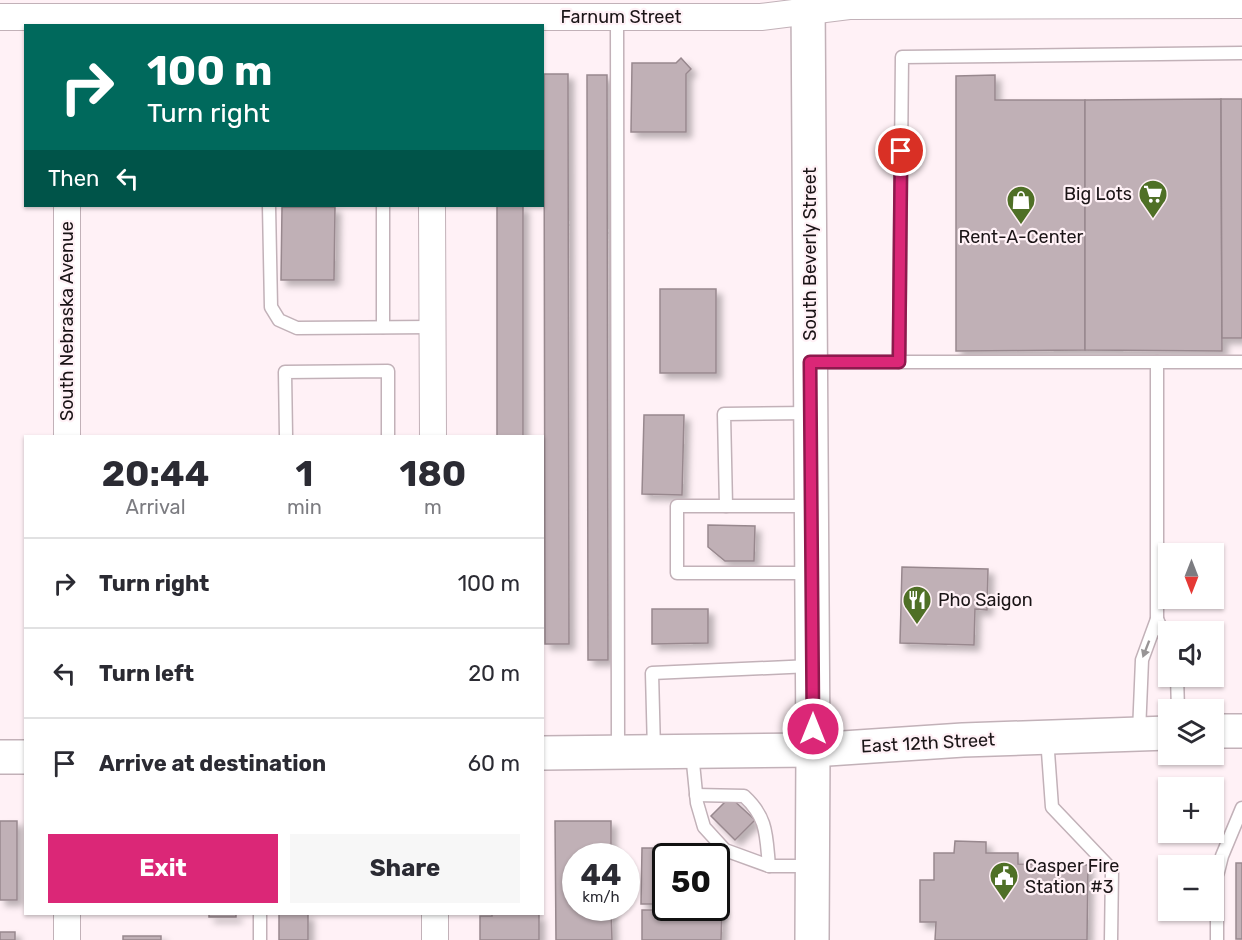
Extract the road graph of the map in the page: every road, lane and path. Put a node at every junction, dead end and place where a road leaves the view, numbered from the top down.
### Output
1 (990, 3) edge
2 (1242, 5) edge
3 (808, 6) edge
4 (67, 14) edge
5 (0, 17) edge
6 (617, 17) junction
7 (431, 21) edge
8 (1242, 54) edge
9 (67, 207) edge
10 (269, 207) edge
11 (383, 207) edge
12 (432, 207) edge
13 (383, 327) junction
14 (432, 327) junction
15 (810, 362) junction
16 (899, 362) junction
17 (1157, 362) junction
18 (1242, 362) edge
19 (811, 413) junction
20 (67, 435) edge
21 (286, 435) edge
22 (388, 435) edge
23 (433, 435) edge
24 (726, 506) junction
25 (812, 506) junction
26 (812, 573) junction
27 (1157, 619) joint
28 (813, 666) junction
29 (1224, 731) edge
30 (1242, 731) edge
31 (1154, 733) edge
32 (1047, 737) junction
33 (813, 750) junction
34 (654, 752) junction
35 (692, 752) junction
36 (544, 753) edge
37 (618, 753) junction
38 (0, 757) edge
39 (24, 757) edge
40 (696, 795) junction
41 (1242, 807) edge
42 (769, 866) junction
43 (813, 866) junction
44 (67, 915) edge
45 (260, 915) edge
46 (435, 915) edge
47 (67, 940) edge
48 (260, 940) edge
49 (435, 940) edge
50 (812, 940) edge
51 (1111, 940) edge
52 (1217, 940) edge

1 - 2 street, Farnum Street
1 - 3 street, Farnum Street
3 - 6 street, Farnum Street
3 - 15 main road, South Beverly Street
4 - 5 street, Farnum Street
4 - 7 street, Farnum Street
6 - 7 street, Farnum Street
6 - 37 lane
8 - 16 lane
9 - 20 street, South Nebraska Avenue
10 - 13 lane
11 - 13 lane
12 - 14 street
13 - 14 lane
14 - 23 street
15 - 16 lane
15 - 19 main road, South Beverly Street
16 - 17 lane
17 - 18 lane
17 - 27 lane
19 - 24 lane
19 - 25 main road, South Beverly Street
21 - 22 lane
24 - 25 lane
24 - 26 lane
25 - 26 main road, South Beverly Street
26 - 28 main road, South Beverly Street
27 -> 31 lane
28 - 33 main road, South Beverly Street
28 - 34 lane
29 - 30 main road
31 - 32 main road, East 12th Street
32 - 33 main road, East 12th Street
32 - 51 lane
33 - 35 main road, East 12th Street
33 - 43 main road, South Beverly Street
34 - 35 main road, East 12th Street
34 - 37 main road, East 12th Street
35 - 40 lane
36 - 37 main road, East 12th Street
38 - 39 main road
40 - 42 lane
40 - 42 lane
41 - 52 lane
42 - 43 lane
43 - 50 main road, South Beverly Street
44 - 47 street
45 - 48 lane
46 - 49 street

